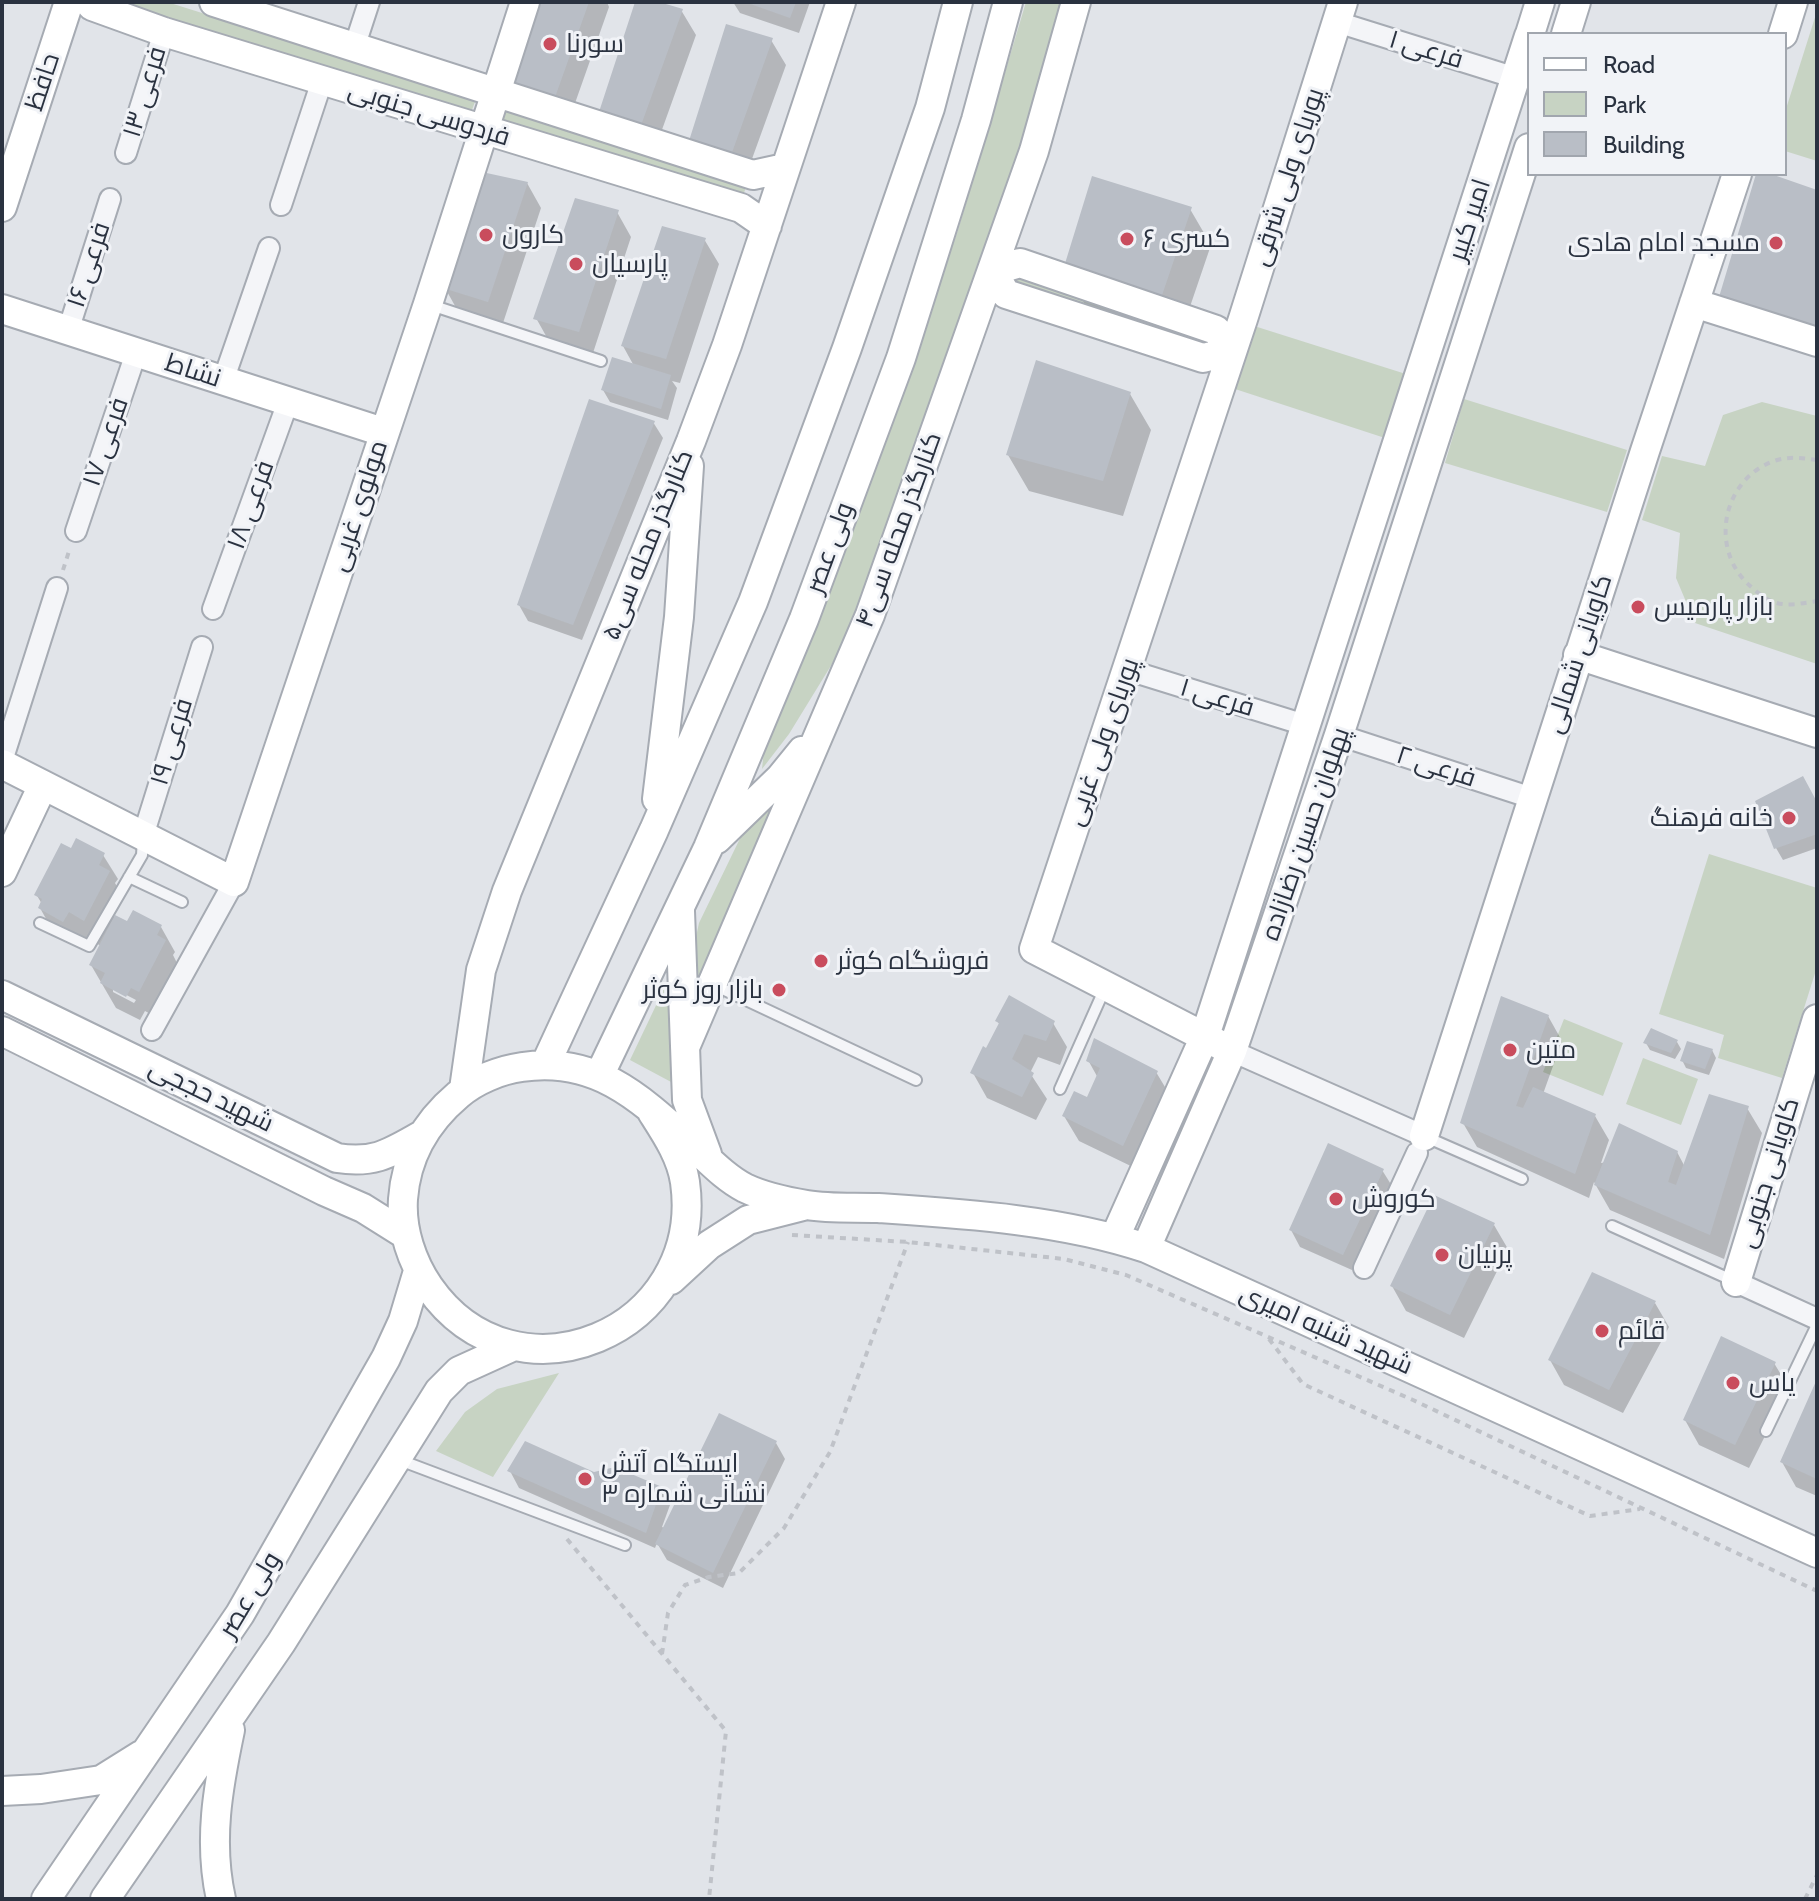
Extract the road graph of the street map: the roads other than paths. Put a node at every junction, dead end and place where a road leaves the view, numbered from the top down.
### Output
1 (69, 2) edge
2 (89, 2) edge
3 (369, 2) edge
4 (525, 2) edge
5 (841, 2) edge
6 (958, 2) edge
7 (1008, 2) edge
8 (1076, 2) edge
9 (1540, 2) edge
10 (1576, 2) edge
11 (1793, 2) edge
12 (218, 3) edge
13 (1340, 12) edge
14 (164, 32) junction
15 (1530, 32) edge
16 (1567, 32) edge
17 (1784, 32) edge
18 (354, 48) junction
19 (1527, 48) edge
20 (1522, 80) edge
21 (322, 81) junction
22 (495, 93) junction
23 (483, 131) junction
24 (126, 153) dead end
25 (1527, 154) edge
26 (9, 161) edge
27 (785, 168) junction
28 (753, 175) junction
29 (1736, 176) edge
30 (110, 199) dead end
31 (281, 205) dead end
32 (2, 207) edge
33 (741, 208) junction
34 (767, 226) junction
35 (269, 248) dead end
36 (992, 271) junction
37 (1694, 303) junction
38 (428, 304) junction
39 (2, 309) edge
40 (68, 331) junction
41 (1817, 342) edge
42 (1232, 351) junction
43 (136, 353) junction
44 (1426, 355) junction
45 (601, 361) dead end
46 (1459, 365) junction
47 (223, 381) junction
48 (288, 402) junction
49 (1412, 404) joint
50 (1444, 412) joint
51 (383, 432) junction
52 (691, 441) junction
53 (1392, 463) junction
54 (1425, 473) junction
55 (76, 531) road end
56 (57, 588) road end
57 (213, 609) dead end
58 (202, 647) dead end
59 (1578, 655) junction
60 (1128, 670) junction
61 (1305, 725) junction
62 (822, 726) junction
63 (1817, 733) edge
64 (1339, 735) junction
65 (2, 763) edge
66 (43, 785) junction
67 (1532, 798) junction
68 (654, 830) junction
69 (143, 836) junction
70 (708, 848) junction
71 (2, 872) edge
72 (129, 877) junction
73 (234, 882) junction
74 (182, 902) dead end
75 (679, 906) junction
76 (40, 923) dead end
77 (712, 984) junction
78 (1106, 986) junction
79 (2, 995) edge
80 (1817, 1019) edge
81 (152, 1030) dead end
82 (2, 1031) edge
83 (1205, 1036) junction
84 (686, 1045) junction
85 (1232, 1051) junction
86 (546, 1063) junction
87 (1810, 1066) edge
88 (600, 1074) junction
89 (916, 1080) dead end
90 (464, 1089) junction
91 (1060, 1089) dead end
92 (652, 1112) junction
93 (422, 1135) junction
94 (1421, 1144) junction
95 (713, 1165) junction
96 (1522, 1179) dead end
97 (807, 1205) junction
98 (1612, 1226) dead end
99 (406, 1235) junction
100 (1115, 1237) junction
101 (1146, 1248) junction
102 (1364, 1268) dead end
103 (418, 1271) junction
104 (1736, 1282) junction
105 (662, 1289) junction
106 (1817, 1322) edge
107 (514, 1346) junction
108 (1766, 1431) dead end
109 (395, 1458) junction
110 (625, 1545) dead end
111 (1817, 1553) edge
112 (233, 1715) junction
113 (151, 1748) junction
114 (2, 1791) edge
115 (46, 1899) edge
116 (105, 1899) edge
117 (221, 1899) edge

1 - 26 street, حافظ
2 - 14 street, فردوسی جنوبی
3 - 18 street
4 - 22 street, مولوی غربی
5 - 27 street, کنارگذر محله سی۵
6 - 68 street, ولی عصر
7 - 70 street, ولی عصر
8 - 36 street, کنارگذر محله سی۴
9 - 15 street, امیر کبیر
10 - 16 street
11 - 17 street
12 - 18 street, فردوسی جنوبی
13 - 20 street, فرعی ۱
13 - 42 street, پوریای ولی شرقی
14 - 21 street, فردوسی جنوبی
14 - 24 street, فرعی ۱۳
18 - 22 street, فردوسی جنوبی
19 - 20 street, امیر کبیر
20 - 44 street, امیر کبیر
21 - 23 street, فردوسی جنوبی
21 - 31 street
22 - 23 street, مولوی غربی
22 - 28 street, فردوسی جنوبی
23 - 33 street, فردوسی جنوبی
23 - 38 street, مولوی غربی
25 - 46 street, امیر کبیر
26 - 32 street, حافظ
27 - 28 street, فردوسی جنوبی
27 - 34 street, کنارگذر محله سی۵
28 - 33 street
29 - 37 street, کاویانی شمالی
30 - 40 street, فرعی ۱۶
33 - 34 street, فردوسی جنوبی
34 - 52 street, کنارگذر محله سی۵
35 - 47 street
36 - 42 street
36 - 62 street, کنارگذر محله سی۴
37 - 41 street
37 - 59 street, کاویانی شمالی
38 - 45 lane
38 - 51 street, مولوی غربی
39 - 40 street, نشاط
40 - 43 street, نشاط
42 - 60 street, پوریای ولی غربی
43 - 47 street, نشاط
43 - 55 street, فرعی ۱۷
44 - 46 street
44 - 49 street, امیر کبیر
46 - 50 street, امیر کبیر
47 - 48 street, نشاط
48 - 51 street, نشاط
48 - 57 street, فرعی ۱۸
49 - 53 street, پهلوان حسین رضازاده
50 - 54 street, پهلوان حسین رضازاده
51 - 73 street, مولوی غربی
52 - 68 street
52 - 90 street, کنارگذر محله سی۵
53 - 54 street
53 - 61 street, پهلوان حسین رضازاده
54 - 64 street, پهلوان حسین رضازاده
56 - 65 street
58 - 69 street, فرعی ۱۹
59 - 63 street
59 - 67 street, کاویانی شمالی
60 - 61 street, فرعی ۱
60 - 78 street, پوریای ولی غربی
61 - 64 street
61 - 83 street, پهلوان حسین رضازاده
62 - 70 street
62 - 77 street, کنارگذر محله سی۴
64 - 67 street, فرعی ۲
64 - 85 street, پهلوان حسین رضازاده
65 - 66 street
66 - 69 street
66 - 71 street
67 - 94 street, کاویانی شمالی
68 - 86 street, ولی عصر
69 - 72 lane
69 - 73 street
70 - 75 street, ولی عصر
72 - 74 lane
72 - 76 lane
73 - 81 street
75 - 84 street
75 - 88 street, ولی عصر
77 - 84 street, کنارگذر محله سی۴
77 - 89 lane
78 - 83 street, پوریای ولی غربی
78 - 91 lane
79 - 93 street, شهید حججی
80 - 87 street, کاویانی جنوبی
82 - 99 street, شهید حججی
83 - 85 street, پوریای ولی غربی
83 - 100 street, پهلوان حسین رضازاده
84 - 95 street
85 - 94 street
85 - 101 street, پهلوان حسین رضازاده
86 - 88 street
86 - 90 street
87 - 104 street, کاویانی جنوبی
88 - 92 street
90 - 93 street
92 - 95 street
92 - 105 street
93 - 99 street
94 - 96 lane
94 - 102 street
95 - 97 street
97 - 100 street, شهید شنبه امیری
97 - 105 street
98 - 104 lane
99 - 103 street
100 - 101 street, شهید شنبه امیری
101 - 111 street, شهید شنبه امیری
103 - 107 street
103 - 113 street, ولی عصر
104 - 106 street
105 - 107 street
106 - 108 lane
107 - 109 street, ولی عصر
109 - 110 lane
109 - 112 street, ولی عصر
112 - 116 street, ولی عصر
112 - 117 street
113 - 114 street
113 - 115 street, ولی عصر

